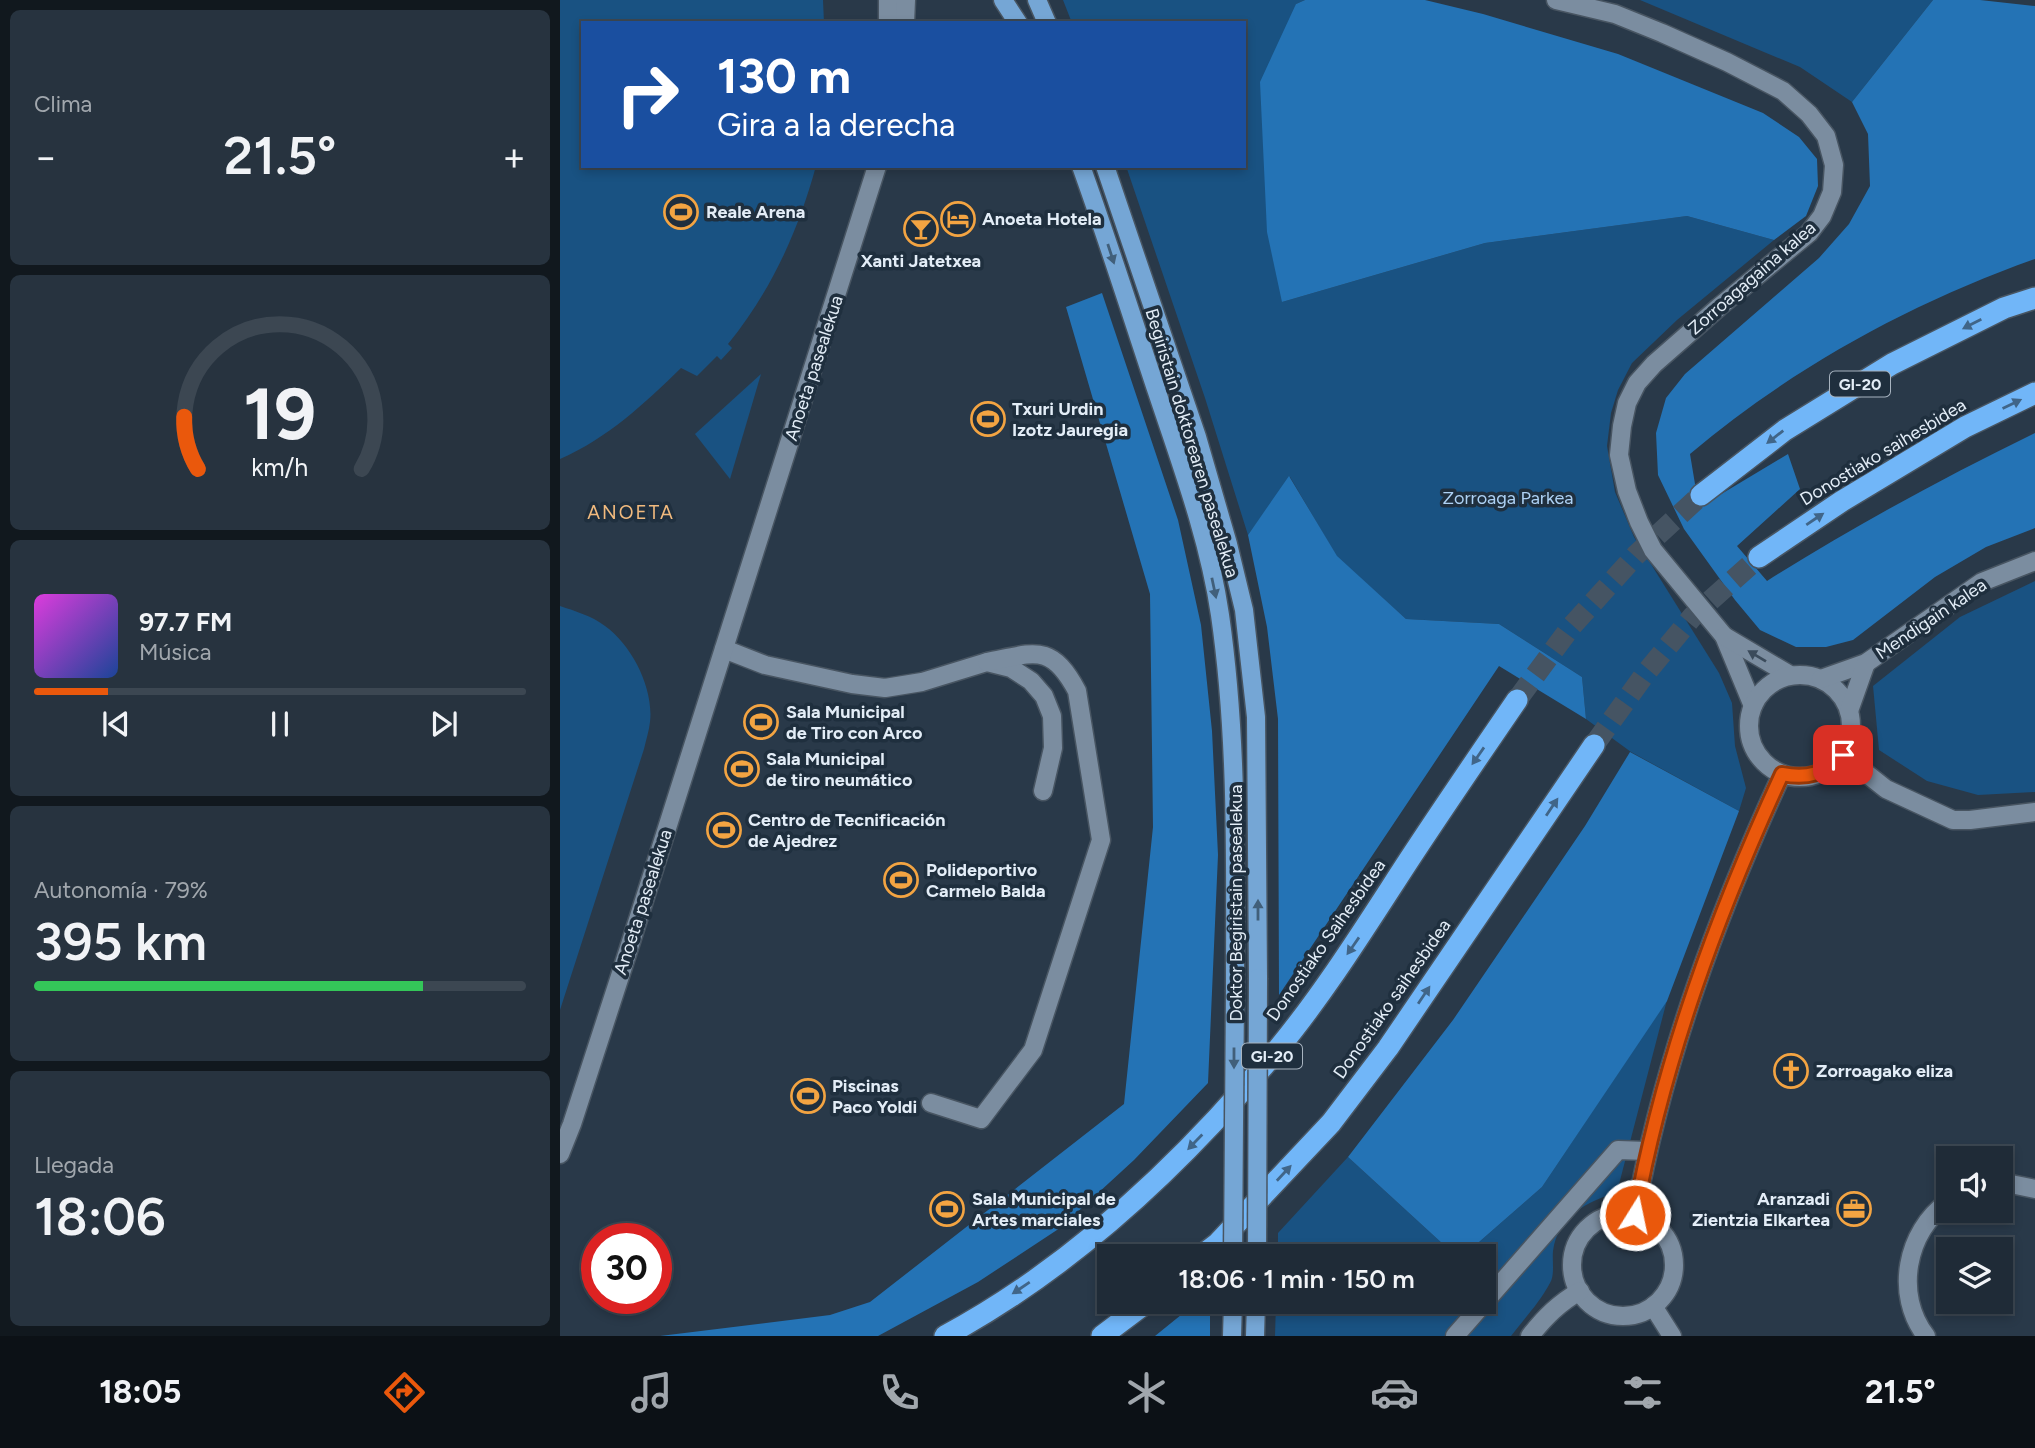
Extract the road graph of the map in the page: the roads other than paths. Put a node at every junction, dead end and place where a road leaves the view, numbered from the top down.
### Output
1 (888, 0) edge
2 (906, 0) edge
3 (1003, 0) edge
4 (1037, 0) edge
5 (1556, 0) edge
6 (888, 21) edge
7 (905, 21) edge
8 (1017, 21) edge
9 (1047, 21) edge
10 (876, 168) edge
11 (1082, 168) edge
12 (1106, 168) edge
13 (2035, 298) edge
14 (2035, 393) edge
15 (1700, 495) tunnel mouth
16 (1759, 557) tunnel mouth
17 (2035, 561) edge
18 (1724, 636) junction
19 (724, 649) junction
20 (987, 662) junction
21 (1866, 663) junction
22 (1790, 675) junction
23 (1821, 679) junction
24 (1517, 700) tunnel mouth
25 (1753, 705) junction
26 (1849, 711) junction
27 (1256, 717) joint
28 (1594, 745) tunnel mouth
29 (1843, 755) junction
30 (1782, 774) junction
31 (1043, 791) dead end
32 (2035, 812) edge
33 (1235, 990) joint
34 (931, 1104) dead end
35 (1647, 1150) junction
36 (560, 1154) edge
37 (2013, 1184) edge
38 (2035, 1189) edge
39 (1936, 1213) edge
40 (1635, 1215) junction
41 (1217, 1244) edge
42 (1233, 1244) edge
43 (1256, 1244) edge
44 (1580, 1291) junction
45 (1653, 1306) junction
46 (1131, 1314) edge
47 (1233, 1314) edge
48 (1256, 1314) edge
49 (945, 1336) edge
50 (1102, 1336) edge
51 (1232, 1336) edge
52 (1255, 1336) edge
53 (1455, 1336) edge
54 (1530, 1336) edge
55 (1672, 1336) edge
56 (1926, 1336) edge

1 - 6 street
2 - 7 street
3 - 8 main road
4 - 9 main road
5 - 18 street, Zorroagagaina kalea
10 - 19 street, Anoeta pasealekua
11 -> 33 main road, Begiristain doktorearen pasealekua
12 - 27 main road, Begiristain doktorearen pasealekua
13 -> 15 highway, GI-20
16 -> 14 highway, Donostiako saihesbidea
17 - 21 street, Mendigain kalea
22 -> 18 street, Zorroagagaina kalea
18 - 25 street, Zorroagagaina kalea
19 - 20 street
19 - 36 street, Anoeta pasealekua
20 - 31 street
20 - 34 street
21 - 23 street, Mendigain kalea
21 - 26 street, Mendigain kalea
22 - 23 street
22 - 25 street
23 - 26 street
24 -> 49 highway, Donostiako Saihesbidea / GI-20
25 - 30 street
26 - 29 street
43 -> 27 main road, Doktor Begiristain pasealekua, bridge
41 -> 28 highway, Donostiako saihesbidea
29 - 30 street
29 - 32 street
30 - 35 street
33 -> 42 main road, Doktor Begiristain pasealekua, bridge
35 - 40 street
35 - 53 street
37 - 38 street
39 - 56 street
40 - 44 street
40 - 45 street
44 - 45 street
44 - 54 street
45 - 55 street
46 - 50 highway
47 - 51 main road
48 - 52 main road

